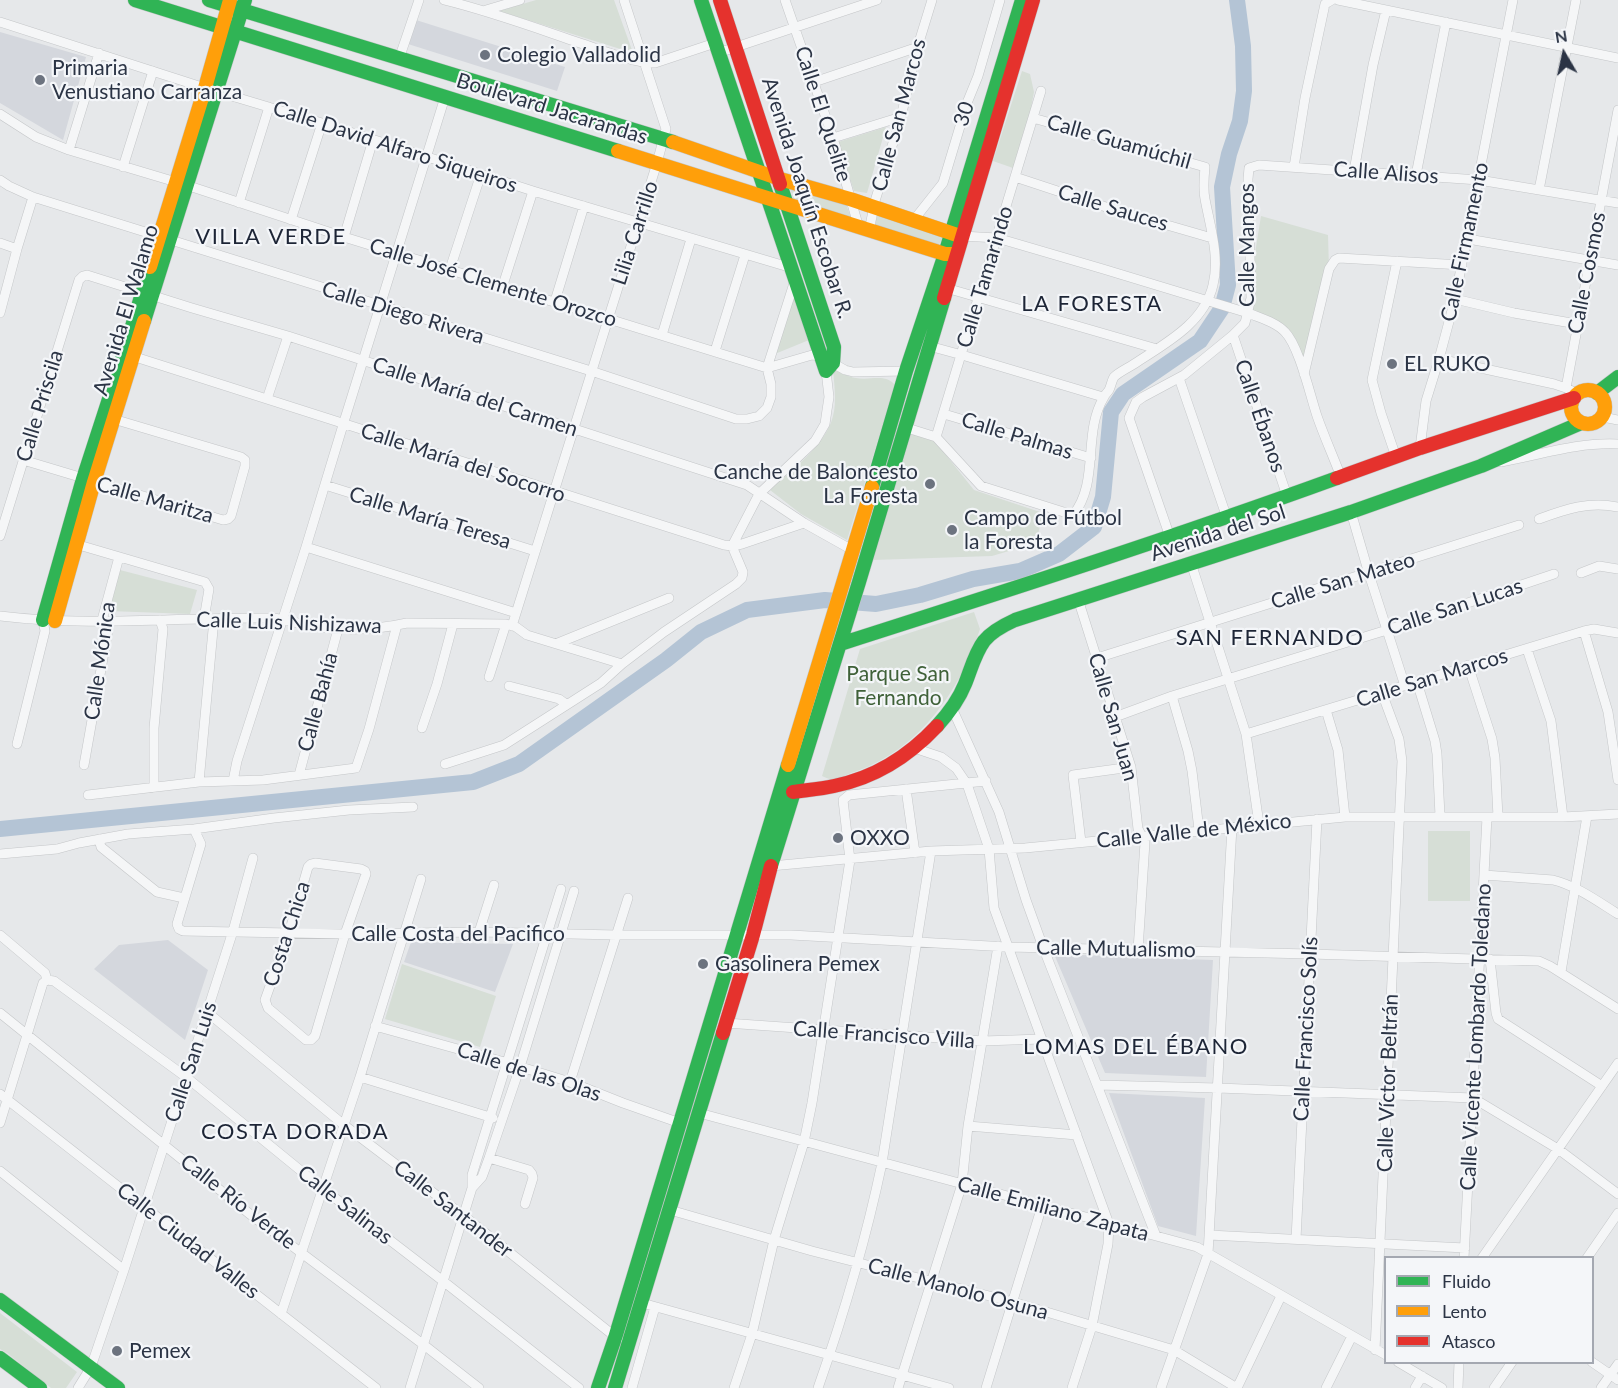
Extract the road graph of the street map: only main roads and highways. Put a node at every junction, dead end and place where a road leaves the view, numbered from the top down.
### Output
1 (135, 0) edge
2 (209, 0) edge
3 (701, 0) edge
4 (720, 0) edge
5 (1022, 0) edge
6 (1033, 0) edge
7 (229, 3) edge
8 (243, 5) edge
9 (222, 26) junction
10 (236, 31) junction
11 (210, 90) junction
12 (760, 172) junction
13 (780, 178) junction
14 (769, 200) junction
15 (789, 206) junction
16 (957, 235) junction
17 (951, 254) junction
18 (1618, 377) edge
19 (1573, 393) junction
20 (1597, 393) junction
21 (1609, 409) edge
22 (1581, 423) junction
23 (48, 624) road end
24 (840, 644) junction
25 (793, 792) junction
26 (0, 1300) edge
27 (0, 1358) edge
28 (33, 1386) edge
29 (118, 1388) edge
30 (598, 1388) edge
31 (615, 1388) edge

1 - 9 main road, Boulevard Jacarandas
2 - 7 main road, Boulevard Jacarandas
3 - 12 main road, Avenida Joaquín Escobar R.
4 - 13 main road, Avenida Joaquín Escobar R.
5 - 16 main road
6 - 16 main road
7 - 8 main road, Boulevard Jacarandas
7 - 9 main road, Avenida El Walamo
8 - 10 main road, Avenida El Walamo
8 - 12 main road, Boulevard Jacarandas
9 - 10 main road, Boulevard Jacarandas
9 - 11 main road, Avenida El Walamo
10 - 11 main road, Avenida El Walamo
10 - 14 main road, Boulevard Jacarandas
11 - 23 main road, Avenida El Walamo
12 - 13 main road, Boulevard Jacarandas
12 - 14 main road, Avenida Joaquín Escobar R.
13 - 15 main road, Avenida Joaquín Escobar R.
13 - 16 main road, Boulevard Jacarandas
14 - 15 main road, Boulevard Jacarandas
14 - 15 main road, Avenida Joaquín Escobar R.
15 - 17 main road, Boulevard Jacarandas
16 - 17 main road
17 - 24 main road
17 - 30 main road
18 - 20 main road
19 - 20 main road
19 - 22 main road
19 - 24 main road, Avenida del Sol
20 - 21 main road
21 - 22 main road
22 - 25 main road, Avenida del Sol
24 - 25 main road
25 - 31 main road
26 - 29 main road
27 - 28 main road

